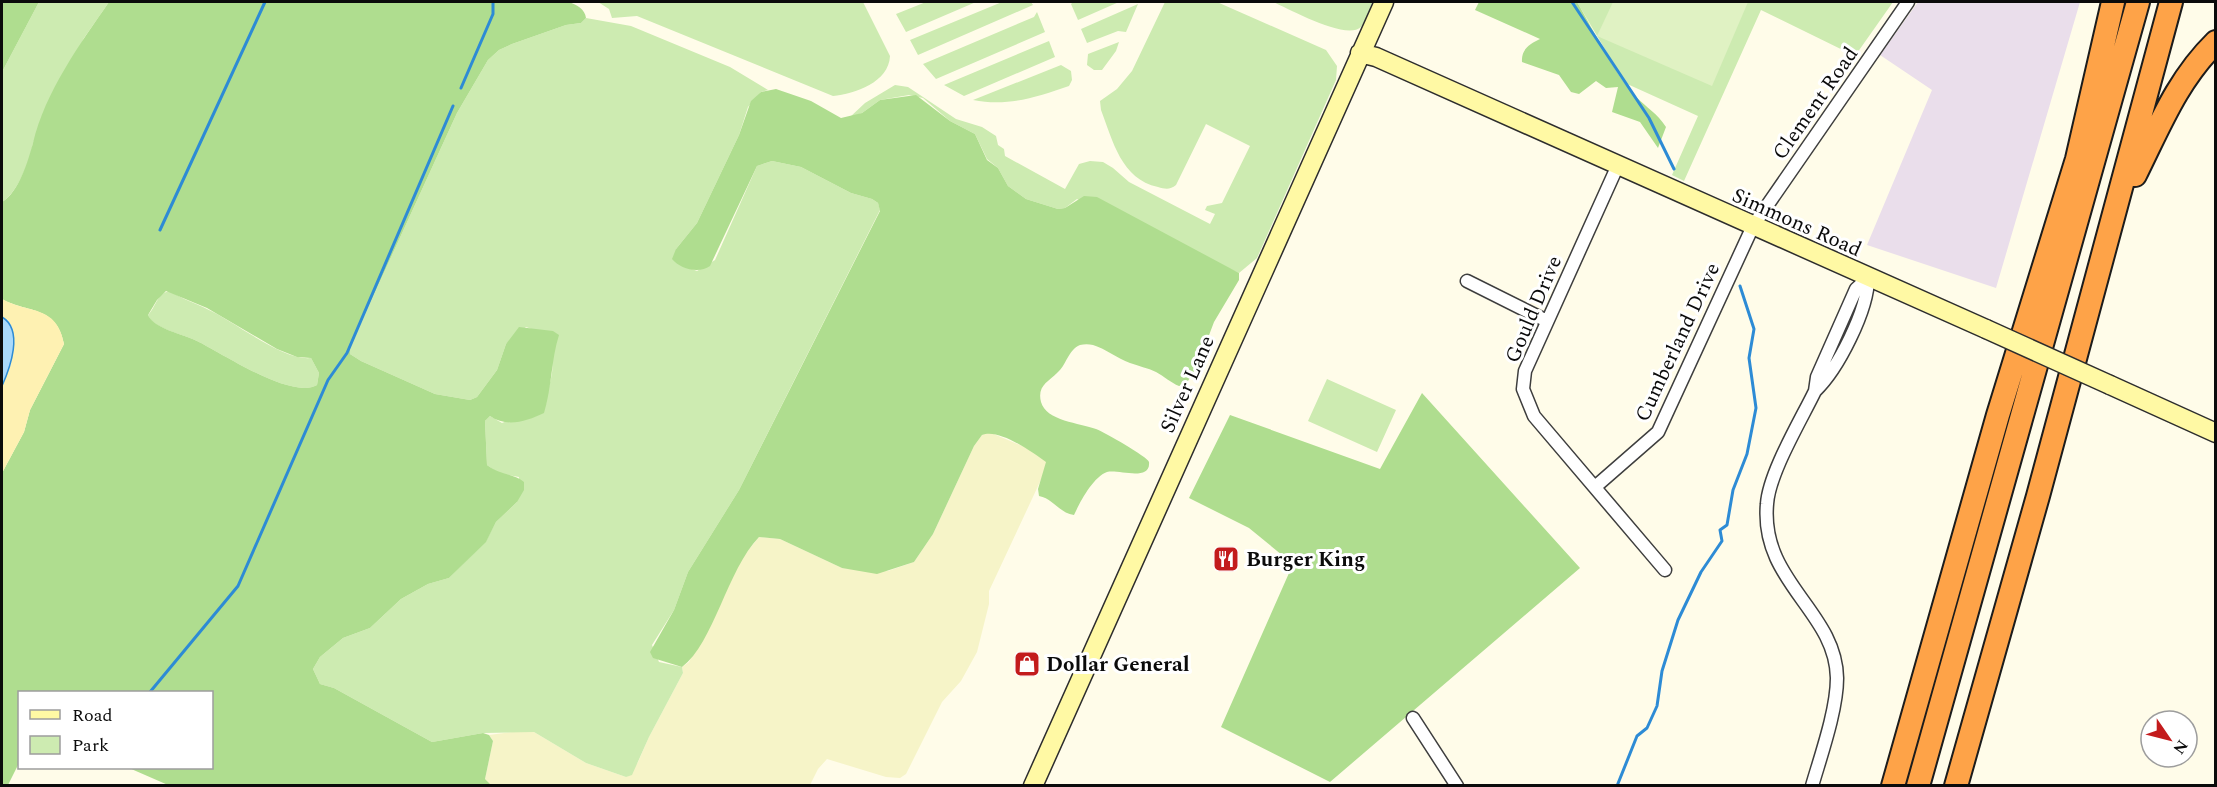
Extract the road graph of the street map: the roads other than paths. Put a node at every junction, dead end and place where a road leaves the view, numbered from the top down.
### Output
1 (1383, 2) edge
2 (1908, 2) edge
3 (2105, 2) edge
4 (2114, 2) edge
5 (2138, 2) edge
6 (2150, 2) edge
7 (2171, 2) edge
8 (2107, 26) junction
9 (2216, 42) edge
10 (1360, 53) junction
11 (2076, 159) junction
12 (1618, 165) junction
13 (2115, 210) junction
14 (1753, 226) junction
15 (2065, 263) junction
16 (1868, 279) junction
17 (1467, 281) dead end
18 (1546, 321) junction
19 (2216, 433) edge
20 (1595, 487) junction
21 (1665, 570) dead end
22 (1413, 718) dead end
23 (1033, 786) edge
24 (1457, 786) edge
25 (1812, 786) edge
26 (1893, 786) edge
27 (1918, 786) edge
28 (1930, 786) edge
29 (1956, 786) edge

1 - 10 main road, Silver Lane
2 - 14 street, Clement Road
3 - 8 highway
4 - 8 highway
5 - 15 highway
6 - 28 highway
7 - 13 highway
8 - 11 highway
9 - 13 highway
10 - 12 main road, Simmons Road
10 - 23 main road, Silver Lane
11 - 15 highway
11 - 26 highway
12 - 14 main road, Simmons Road
12 - 18 street, Gould Drive
13 - 29 highway
14 - 16 main road, Simmons Road
14 - 20 street, Cumberland Drive
15 - 27 highway
16 - 19 main road, Simmons Road, bridge
16 - 25 street
17 - 18 street
18 - 20 street, Gould Drive
20 - 21 street, Gould Drive
22 - 24 street

